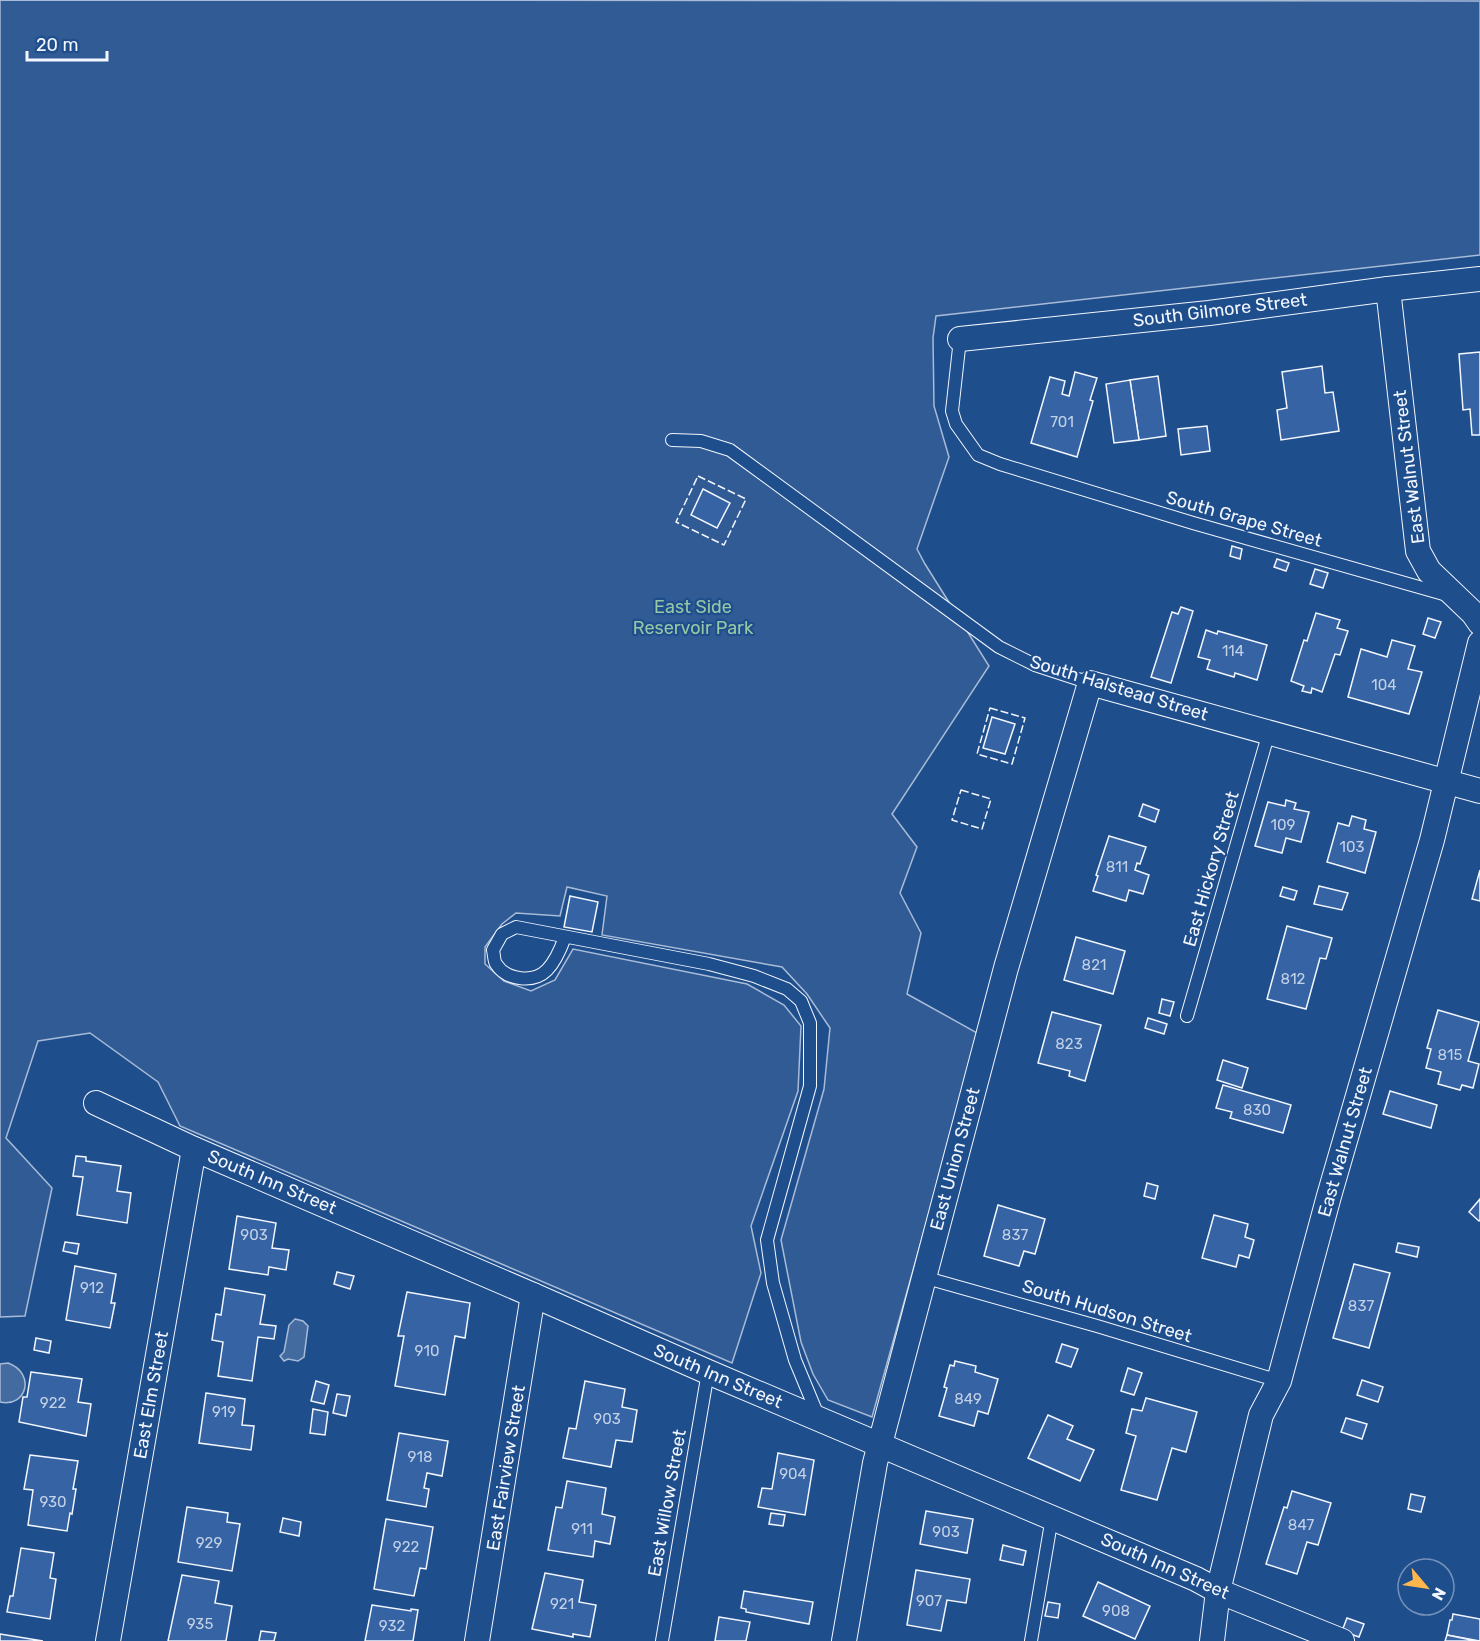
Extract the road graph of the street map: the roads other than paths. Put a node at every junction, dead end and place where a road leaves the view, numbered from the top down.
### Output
1 (1480, 279) edge
2 (1388, 289) junction
3 (960, 339) joint
4 (672, 440) dead end
5 (1469, 601) edge
6 (1480, 623) edge
7 (1480, 643) edge
8 (1090, 683) junction
9 (1269, 732) junction
10 (1447, 782) junction
11 (1480, 791) edge
12 (565, 937) junction
13 (1187, 1016) dead end
14 (96, 1103) dead end
15 (194, 1149) junction
16 (923, 1276) junction
17 (533, 1294) junction
18 (708, 1372) junction
19 (1279, 1381) junction
20 (819, 1419) junction
21 (879, 1444) junction
22 (1052, 1517) junction
23 (1218, 1591) junction
24 (108, 1641) edge
25 (477, 1641) edge
26 (662, 1641) edge
27 (844, 1641) edge
28 (1031, 1641) edge
29 (1212, 1641) edge
30 (1342, 1641) edge

1 - 2 street, South Gilmore Street
2 - 3 street, South Gilmore Street
2 - 5 street, East Walnut Street
3 - 5 lane, South Grape Street
4 - 8 lane, South Halstead Street
5 - 6 street, East Walnut Street
7 - 10 street, East Walnut Street
8 - 9 street, South Halstead Street
8 - 16 street, East Union Street
9 - 10 street, South Halstead Street
9 - 13 lane, East Hickory Street
10 - 11 street, South Halstead Street
10 - 19 street, East Walnut Street
12 - 12 lane
12 - 20 lane
14 - 15 street, South Inn Street
15 - 17 street, South Inn Street
15 - 24 street, East Elm Street
16 - 19 lane, South Hudson Street
16 - 21 street, East Union Street
17 - 18 street, South Inn Street
17 - 25 street, East Fairview Street
18 - 20 street, South Inn Street
18 - 26 lane, East Willow Street
19 - 23 street, East Walnut Street
20 - 21 street, South Inn Street
21 - 22 street, South Inn Street
21 - 27 street, East Union Street
22 - 23 street, South Inn Street
22 - 28 lane
23 - 29 street, East Walnut Street
23 - 30 street, South Inn Street

